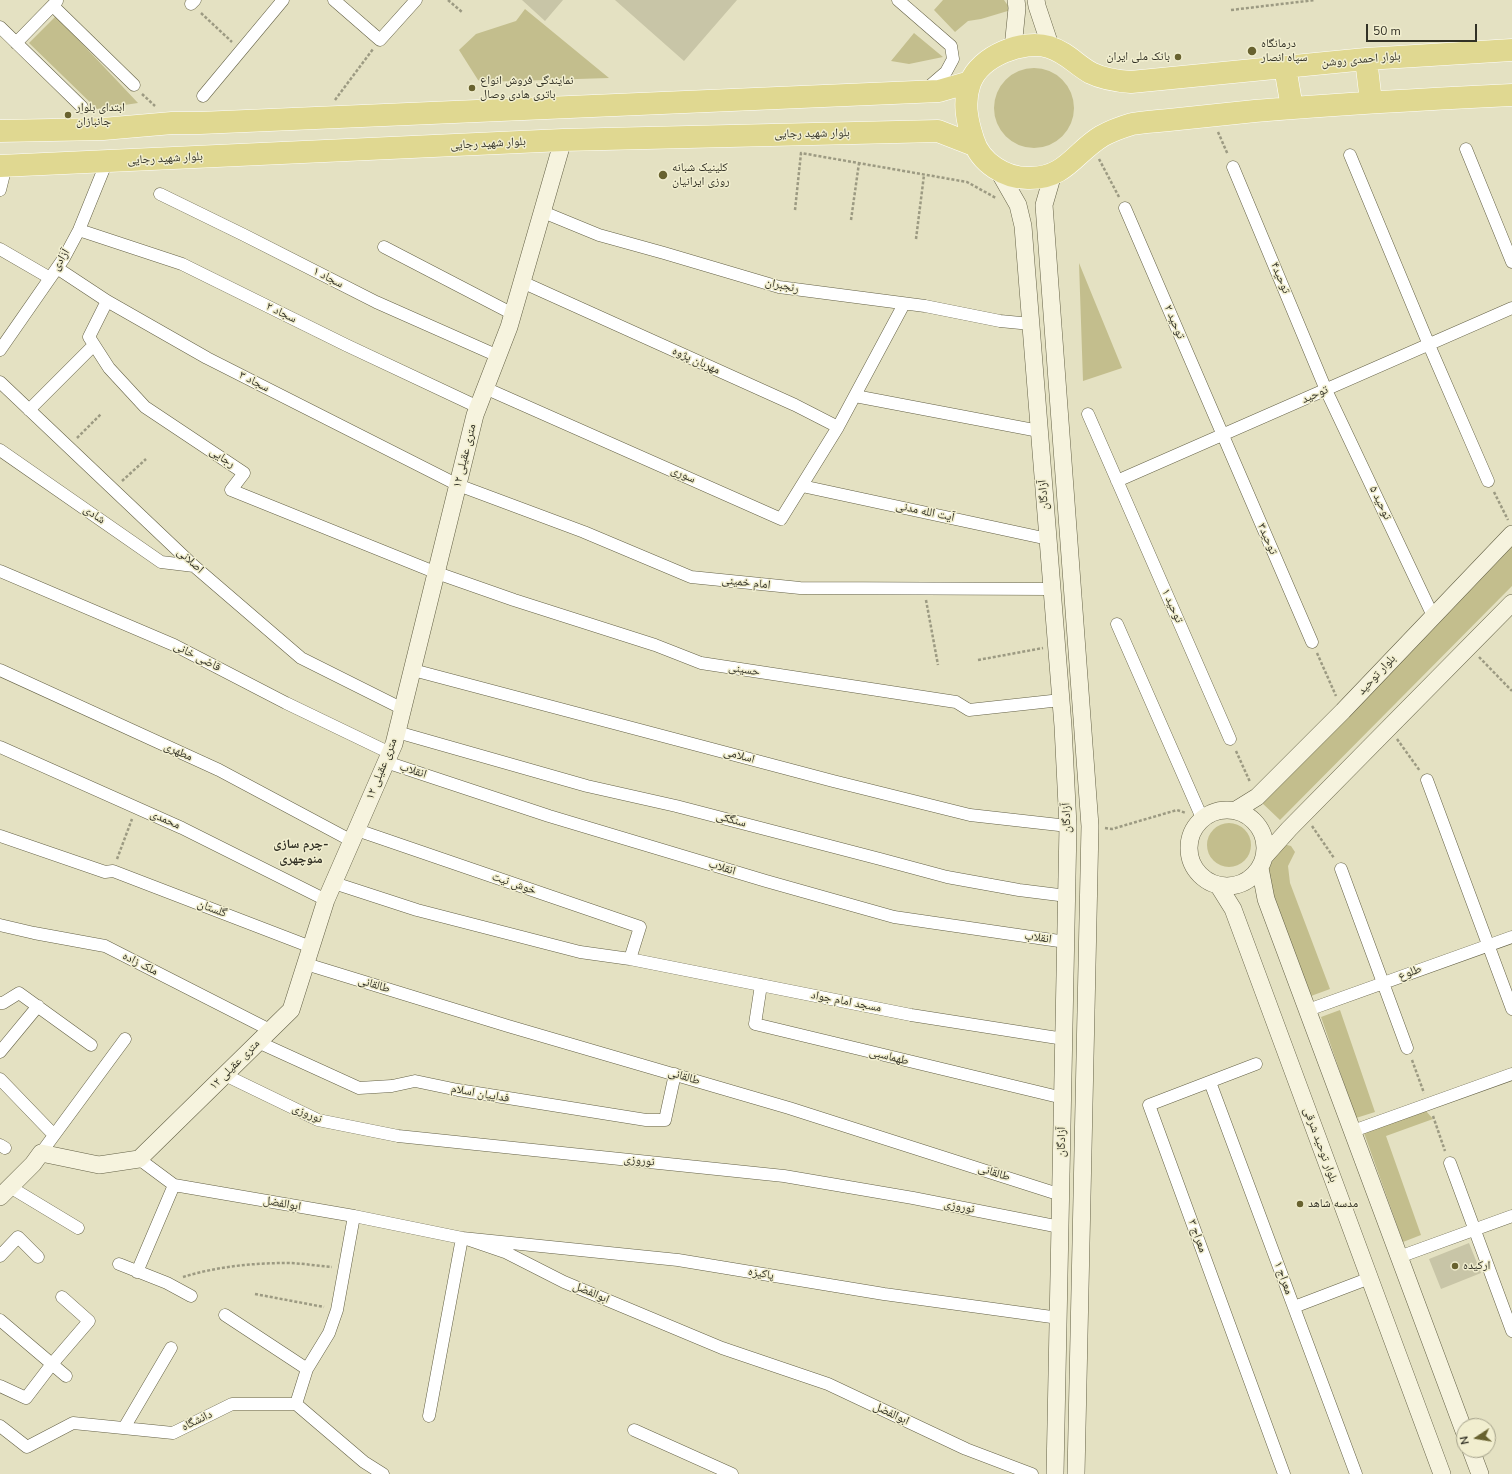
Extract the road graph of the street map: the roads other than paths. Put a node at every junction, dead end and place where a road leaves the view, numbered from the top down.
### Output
1 (283, 0) edge
2 (334, 0) edge
3 (898, 0) edge
4 (1016, 0) edge
5 (1036, 0) edge
6 (56, 3) edge
7 (409, 3) edge
8 (0, 27) edge
9 (16, 43) junction
10 (1013, 48) junction
11 (1052, 48) junction
12 (1512, 50) edge
13 (1366, 59) junction
14 (1285, 67) junction
15 (970, 82) junction
16 (134, 86) road end
17 (931, 91) junction
18 (1512, 95) edge
19 (203, 96) dead end
20 (1371, 102) junction
21 (82, 107) dead end
22 (1292, 108) junction
23 (938, 131) junction
24 (0, 132) edge
25 (563, 140) junction
26 (974, 145) junction
27 (1466, 149) dead end
28 (1350, 155) dead end
29 (106, 161) junction
30 (3, 166) edge
31 (1233, 167) road end
32 (998, 170) junction
33 (1053, 174) junction
34 (0, 190) edge
35 (160, 194) dead end
36 (1125, 208) road end
37 (543, 212) junction
38 (79, 230) junction
39 (384, 247) dead end
40 (0, 249) edge
41 (1512, 262) edge
42 (57, 268) junction
43 (50, 278) junction
44 (522, 282) junction
45 (107, 301) junction
46 (904, 304) junction
47 (1512, 308) edge
48 (513, 314) junction
49 (1031, 324) junction
50 (94, 345) junction
51 (1429, 345) junction
52 (0, 350) edge
53 (498, 356) junction
54 (0, 382) edge
55 (485, 388) junction
56 (1326, 390) junction
57 (855, 396) junction
58 (478, 407) junction
59 (29, 410) junction
60 (1088, 414) dead end
61 (838, 427) junction
62 (1039, 431) junction
63 (1222, 435) junction
64 (0, 450) edge
65 (1117, 481) junction
66 (1488, 481) road end
67 (458, 485) junction
68 (802, 486) junction
69 (1510, 528) edge
70 (1048, 539) junction
71 (194, 566) junction
72 (0, 571) edge
73 (437, 573) junction
74 (1052, 589) junction
75 (1512, 604) edge
76 (1433, 616) junction
77 (1116, 624) dead end
78 (1312, 642) road end
79 (0, 670) edge
80 (413, 670) junction
81 (1061, 700) junction
82 (403, 709) junction
83 (1083, 725) junction
84 (1062, 726) junction
85 (397, 732) junction
86 (1230, 739) road end
87 (0, 747) edge
88 (388, 758) junction
89 (1427, 780) road end
90 (1236, 810) junction
91 (1202, 818) junction
92 (1068, 826) junction
93 (0, 836) edge
94 (354, 836) junction
95 (1262, 862) junction
96 (1341, 869) road end
97 (334, 883) junction
98 (1218, 885) junction
99 (1067, 896) junction
100 (326, 900) junction
101 (0, 925) edge
102 (1512, 936) edge
103 (1066, 942) junction
104 (1488, 946) junction
105 (311, 948) junction
106 (630, 959) junction
107 (306, 964) junction
108 (1383, 983) junction
109 (761, 985) junction
110 (0, 1003) edge
111 (38, 1006) junction
112 (1512, 1008) edge
113 (1308, 1010) junction
114 (270, 1030) junction
115 (125, 1039) dead end
116 (1064, 1039) junction
117 (258, 1042) junction
118 (91, 1045) dead end
119 (1407, 1048) dead end
120 (0, 1052) edge
121 (675, 1074) junction
122 (1512, 1074) edge
123 (225, 1075) junction
124 (0, 1079) edge
125 (1210, 1082) junction
126 (1063, 1098) junction
127 (1149, 1105) junction
128 (1353, 1131) junction
129 (54, 1135) junction
130 (41, 1153) junction
131 (139, 1159) junction
132 (1450, 1163) dead end
133 (174, 1185) junction
134 (5, 1192) edge
135 (1061, 1195) junction
136 (354, 1216) junction
137 (1512, 1216) edge
138 (1060, 1227) junction
139 (78, 1228) dead end
140 (1474, 1229) junction
141 (462, 1238) junction
142 (0, 1256) edge
143 (1399, 1256) junction
144 (38, 1257) dead end
145 (119, 1264) dead end
146 (137, 1272) junction
147 (1370, 1278) junction
148 (191, 1296) dead end
149 (62, 1297) dead end
150 (1294, 1307) junction
151 (225, 1315) dead end
152 (1059, 1318) junction
153 (0, 1320) edge
154 (1512, 1331) edge
155 (171, 1348) dead end
156 (52, 1364) junction
157 (307, 1369) junction
158 (66, 1376) dead end
159 (0, 1386) edge
160 (296, 1404) junction
161 (429, 1416) dead end
162 (1459, 1418) edge
163 (0, 1426) edge
164 (124, 1428) junction
165 (634, 1430) dead end
166 (1474, 1458) edge
167 (1013, 1471) edge
168 (383, 1474) edge
169 (732, 1474) edge
170 (1032, 1474) edge
171 (1056, 1474) edge
172 (1076, 1474) edge
173 (1284, 1474) edge
174 (1356, 1474) edge
175 (1442, 1474) edge
176 (1480, 1474) edge

1 - 19 street
2 - 7 street
3 - 17 street
4 - 10 street
5 - 11 street
6 - 9 street
6 - 16 street
8 - 9 street
9 - 21 street
10 - 11 highway, بلوار احمدی روشن
10 - 15 highway, بلوار احمدی روشن
11 - 14 highway, بلوار احمدی روشن
12 - 13 highway, بلوار احمدی روشن
13 - 14 highway, بلوار احمدی روشن
13 - 20 highway
14 - 22 highway
15 - 17 highway
15 - 26 highway
17 - 23 highway
17 - 24 highway
18 - 20 highway
20 - 22 highway
22 - 33 highway
23 - 25 highway, بلوار شهید رجایی
23 - 26 highway, بلوار شهید رجایی
25 - 29 highway, بلوار شهید رجایی
25 - 37 street, ۱۲ متری عقیلی
26 - 32 highway
27 - 41 street
28 - 51 street
29 - 30 highway, بلوار شهید رجایی
29 - 38 street, آزادی
30 - 34 street
31 - 56 street, توحید۴
32 - 33 highway
32 - 49 street, آزادگان
33 - 83 street, آزادگان
35 - 53 street, سجاد ۱
36 - 63 street, توحید ۲
37 - 44 street, ۱۲ متری عقیلی
37 - 46 street, رنجبران
38 - 42 street, آزادی
38 - 58 street, سجاد ۲
39 - 48 street
40 - 43 street
42 - 43 street, آزادی
42 - 45 street, سجاد ۳
43 - 52 street, آزادی
44 - 48 street, ۱۲ متری عقیلی
44 - 61 street, مهربان پژوه
45 - 50 street
45 - 67 street, سجاد ۳
46 - 49 street, رنجبران
46 - 57 street
47 - 51 street, توحید
48 - 53 street, ۱۲ متری عقیلی
49 - 62 street, آزادگان
50 - 59 street
50 - 73 street, رجایی
51 - 56 street, توحید
51 - 66 street
53 - 55 street, ۱۲ متری عقیلی
54 - 59 street, اصلانی
55 - 58 street, ۱۲ متری عقیلی
55 - 68 street, سوری
56 - 63 street, توحید
56 - 76 street, توحید ۵
57 - 61 street
57 - 62 street
58 - 67 street, ۱۲ متری عقیلی
59 - 71 street, اصلانی
60 - 65 street, توحید ۱
61 - 68 street, سوری
62 - 70 street, آزادگان
63 - 65 street, توحید
63 - 78 street, توحید۳
64 - 71 street, شادی
65 - 86 street, توحید ۱
67 - 73 street, ۱۲ متری عقیلی
67 - 74 street, امام خمینی
68 - 70 street, آیت الله مدنی
69 - 76 street, بلوار توحید
70 - 74 street, آزادگان
71 - 82 street, اصلانی
72 - 88 street, قاضی خانی
73 - 80 street, ۱۲ متری عقیلی
73 - 81 street, حسینی
74 - 81 street, آزادگان
75 - 95 street
76 - 90 street, بلوار توحید
77 - 91 street
79 - 94 street, مطهری
80 - 82 street, ۱۲ متری عقیلی
80 - 92 street, اسلامی
81 - 84 street, آزادگان
82 - 85 street, ۱۲ متری عقیلی
83 - 84 street
83 - 172 street, آزادگان
84 - 92 street, آزادگان
85 - 88 street, ۱۲ متری عقیلی
85 - 99 street, سنگکی
87 - 100 street, محمدی
88 - 94 street, ۱۲ متری عقیلی
88 - 103 street, انقلاب
89 - 104 street
90 - 91 street
90 - 95 street
91 - 98 street
92 - 99 street, آزادگان
93 - 105 street, گلستان
94 - 97 street, ۱۲ متری عقیلی
94 - 106 street, خوش نیت
95 - 98 street
95 - 113 street
96 - 108 street
97 - 100 street, ۱۲ متری عقیلی
97 - 106 street, مسجد امام جواد
98 - 147 street, بلوار توحید شرقی
99 - 103 street, آزادگان
100 - 105 street, ۱۲ متری عقیلی
101 - 114 street, ملک زاده
102 - 104 street, طلوع
103 - 116 street, آزادگان
104 - 108 street, طلوع
104 - 112 street
105 - 107 street, ۱۲ متری عقیلی
106 - 109 street, مسجد امام جواد
107 - 114 street, ۱۲ متری عقیلی
107 - 121 street, طالقانی
108 - 113 street, طلوع
108 - 119 street
109 - 116 street, مسجد امام جواد
109 - 126 street, طهماسبی
110 - 111 street
111 - 118 street
111 - 120 street
113 - 128 street
114 - 117 street, ۱۲ متری عقیلی
115 - 129 street
116 - 126 street, آزادگان
117 - 121 street, فداییان اسلام
117 - 123 street, ۱۲ متری عقیلی
121 - 135 street, طالقانی
122 - 128 street
123 - 131 street, ۱۲ متری عقیلی
123 - 138 street, نوروزی
124 - 129 street
125 - 127 street
125 - 127 street
125 - 150 street, معراج ۱
126 - 135 street, آزادگان
127 - 173 street, معراج ۳
128 - 143 street
129 - 130 street
130 - 131 street
130 - 134 street
131 - 133 street, ابوالفضل
132 - 140 street
133 - 136 street, ابوالفضل
133 - 146 street
134 - 139 street
135 - 138 street, آزادگان
136 - 141 street, ابوالفضل
136 - 157 street
137 - 140 street
138 - 152 street, آزادگان
140 - 143 street
140 - 154 street
141 - 152 street, پاکیزه
141 - 161 street
141 - 167 street, ابوالفضل
142 - 144 street
143 - 162 street
145 - 146 street
146 - 148 street
147 - 150 street
147 - 175 street, بلوار توحید شرقی
149 - 156 street
150 - 174 street, معراج ۱
151 - 157 street
152 - 171 street, آزادگان
153 - 156 street
155 - 164 street
156 - 158 street
156 - 159 street
157 - 160 street
160 - 164 street, دانشگاه
160 - 168 street
163 - 164 street, دانشگاه
165 - 169 street
166 - 176 street
167 - 170 street, ابوالفضل

